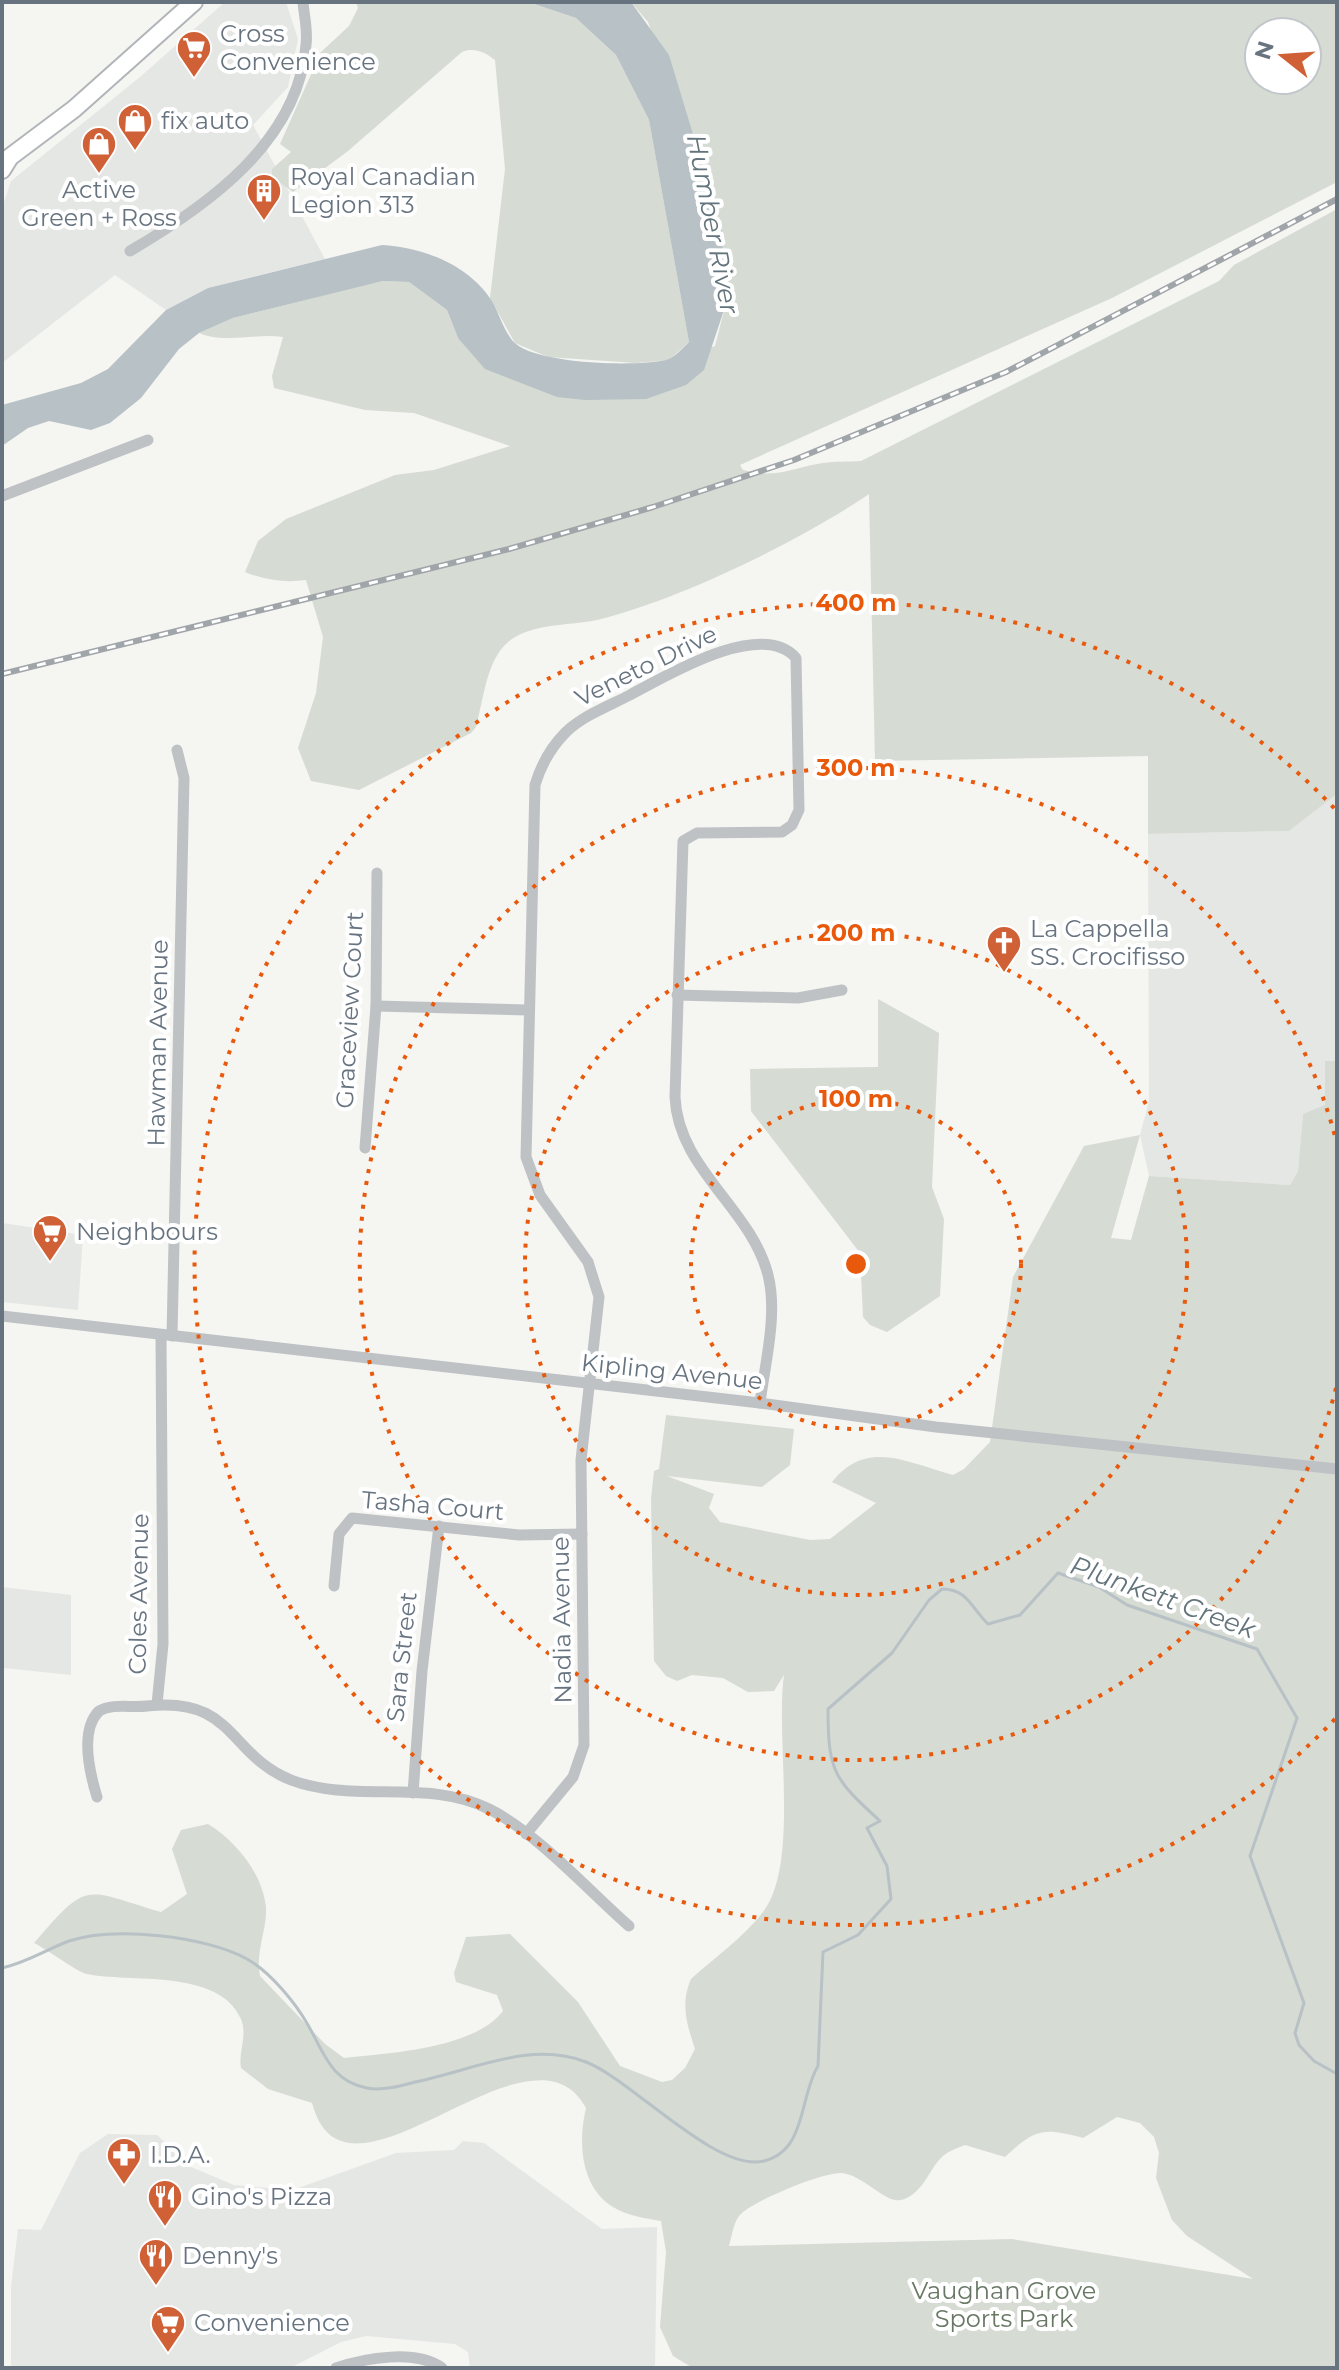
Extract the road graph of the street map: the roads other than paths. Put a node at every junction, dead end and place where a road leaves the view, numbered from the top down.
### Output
1 (194, 2) edge
2 (303, 2) edge
3 (5, 161) edge
4 (130, 251) dead end
5 (148, 440) dead end
6 (2, 496) edge
7 (177, 750) dead end
8 (377, 873) dead end
9 (842, 990) dead end
10 (677, 995) junction
11 (376, 1006) junction
12 (528, 1010) junction
13 (365, 1148) dead end
14 (2, 1316) edge
15 (167, 1336) junction
16 (589, 1386) junction
17 (760, 1403) junction
18 (1337, 1469) edge
19 (439, 1526) junction
20 (582, 1534) junction
21 (334, 1586) dead end
22 (157, 1704) junction
23 (413, 1793) junction
24 (97, 1797) dead end
25 (526, 1834) junction
26 (629, 1926) dead end
27 (336, 2368) edge
28 (442, 2368) edge

1 - 3 main road
2 - 4 street
5 - 6 street
7 - 15 street, Hawman Avenue
8 - 11 street, Graceview Court
9 - 10 street
10 - 12 street, Veneto Drive
10 - 17 street, Veneto Drive
11 - 12 street
11 - 13 street, Graceview Court
12 - 16 street, Veneto Drive
14 - 15 street, Kipling Avenue
15 - 16 street, Kipling Avenue
15 - 22 street, Coles Avenue
16 - 17 street, Kipling Avenue
16 - 20 street, Nadia Avenue
17 - 18 street, Kipling Avenue
19 - 20 street, Tasha Court
19 - 21 street, Tasha Court
19 - 23 street, Sara Street
20 - 25 street, Nadia Avenue
22 - 23 street
22 - 24 street, Coles Avenue
23 - 25 street
25 - 26 street
27 - 28 street

